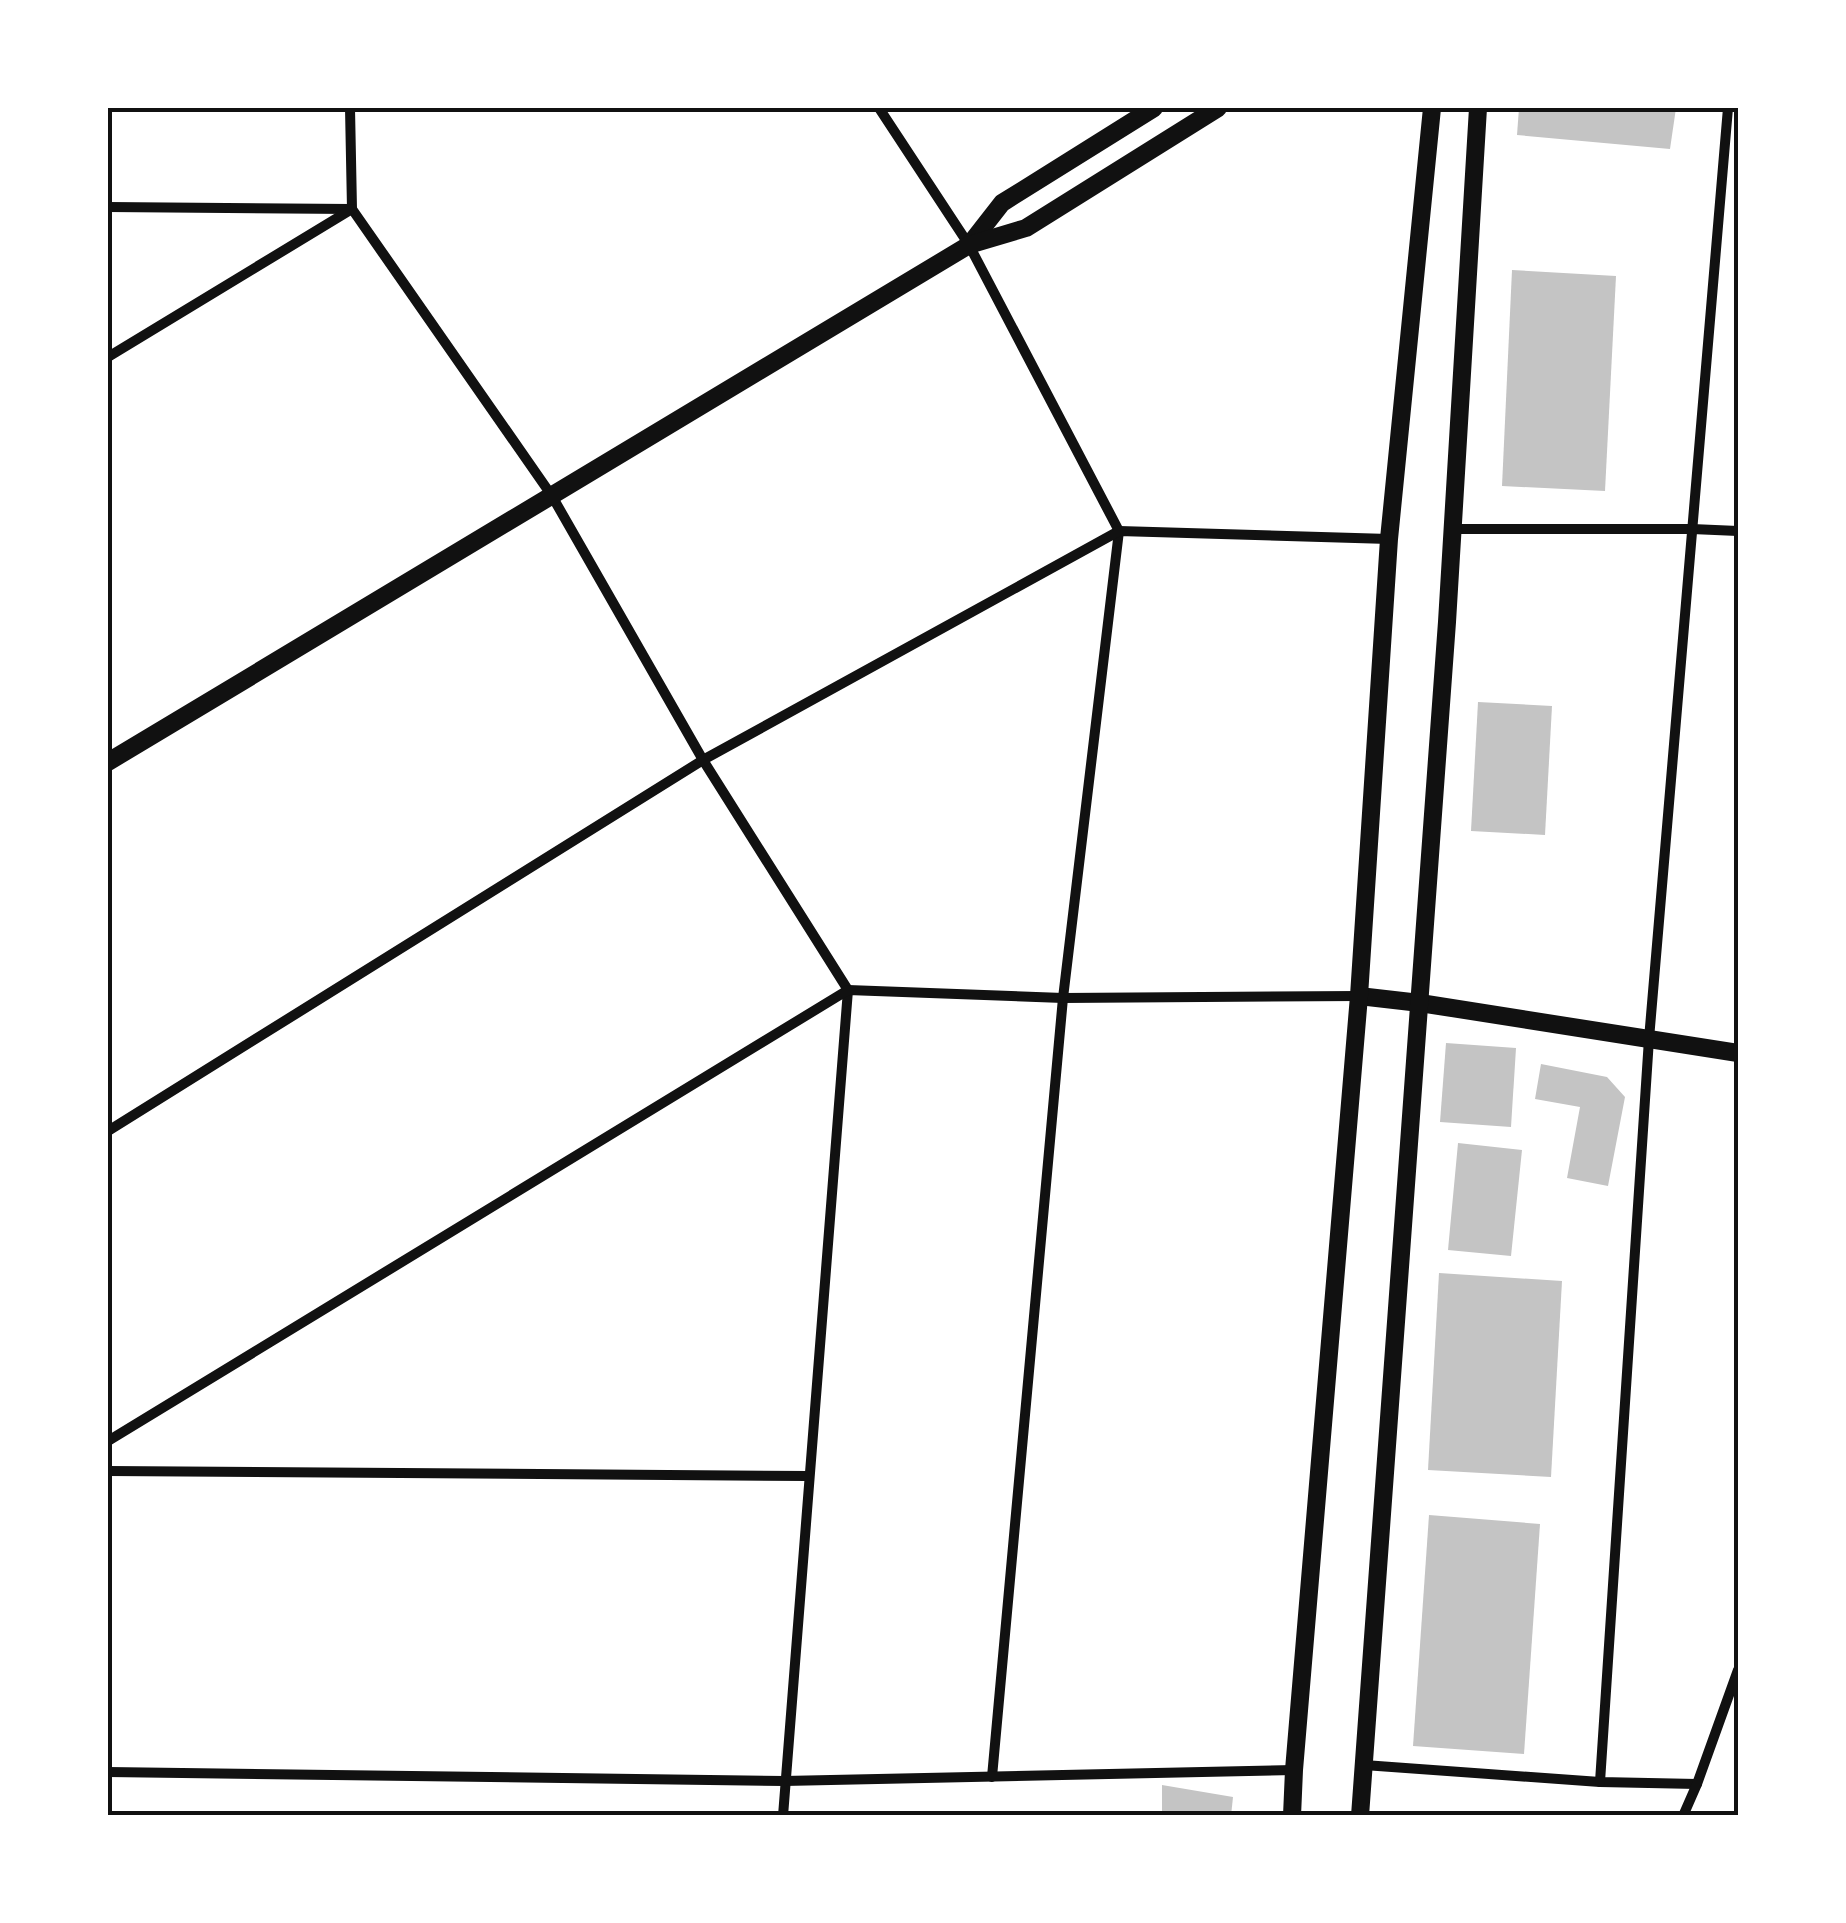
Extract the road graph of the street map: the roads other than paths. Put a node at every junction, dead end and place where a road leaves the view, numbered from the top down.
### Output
1 (350, 108) edge
2 (880, 108) edge
3 (1154, 108) edge
4 (1218, 108) edge
5 (1478, 108) edge
6 (1728, 108) edge
7 (1430, 109) edge
8 (108, 207) edge
9 (352, 209) junction
10 (969, 245) junction
11 (108, 357) edge
12 (552, 496) junction
13 (1692, 528) junction
14 (1453, 529) junction
15 (1738, 531) edge
16 (1119, 532) junction
17 (1390, 539) junction
18 (704, 760) junction
19 (108, 762) edge
20 (848, 990) junction
21 (1358, 996) junction
22 (1063, 998) junction
23 (1420, 1003) junction
24 (1650, 1039) junction
25 (1738, 1053) edge
26 (108, 1131) edge
27 (108, 1442) edge
28 (108, 1472) edge
29 (808, 1476) junction
30 (1738, 1670) edge
31 (1364, 1765) junction
32 (1294, 1770) junction
33 (108, 1772) edge
34 (992, 1777) junction
35 (784, 1782) junction
36 (1600, 1782) junction
37 (1697, 1784) junction
38 (783, 1816) edge
39 (1292, 1816) edge
40 (1360, 1816) edge
41 (1683, 1816) edge

1 - 9 street
2 - 10 street
3 - 10 street
4 - 10 street
5 - 14 street
6 - 13 street
7 - 17 street
8 - 9 street
9 - 11 street
9 - 12 street
10 - 12 street
10 - 16 street
12 - 18 street
12 - 19 street
13 - 14 street
13 - 15 street
13 - 24 street
14 - 23 street
16 - 17 street
16 - 18 street
16 - 22 street
17 - 21 street
18 - 20 street
18 - 26 street
20 - 22 street
20 - 27 street
20 - 29 street
21 - 22 street
21 - 23 street
21 - 32 street
22 - 34 street
23 - 24 street
23 - 31 street
24 - 25 street
24 - 36 street
28 - 29 street
29 - 35 street
30 - 37 street
31 - 36 street
31 - 40 street
32 - 34 street
32 - 39 street
33 - 35 street
34 - 35 street
35 - 38 street
36 - 37 street
37 - 41 street

